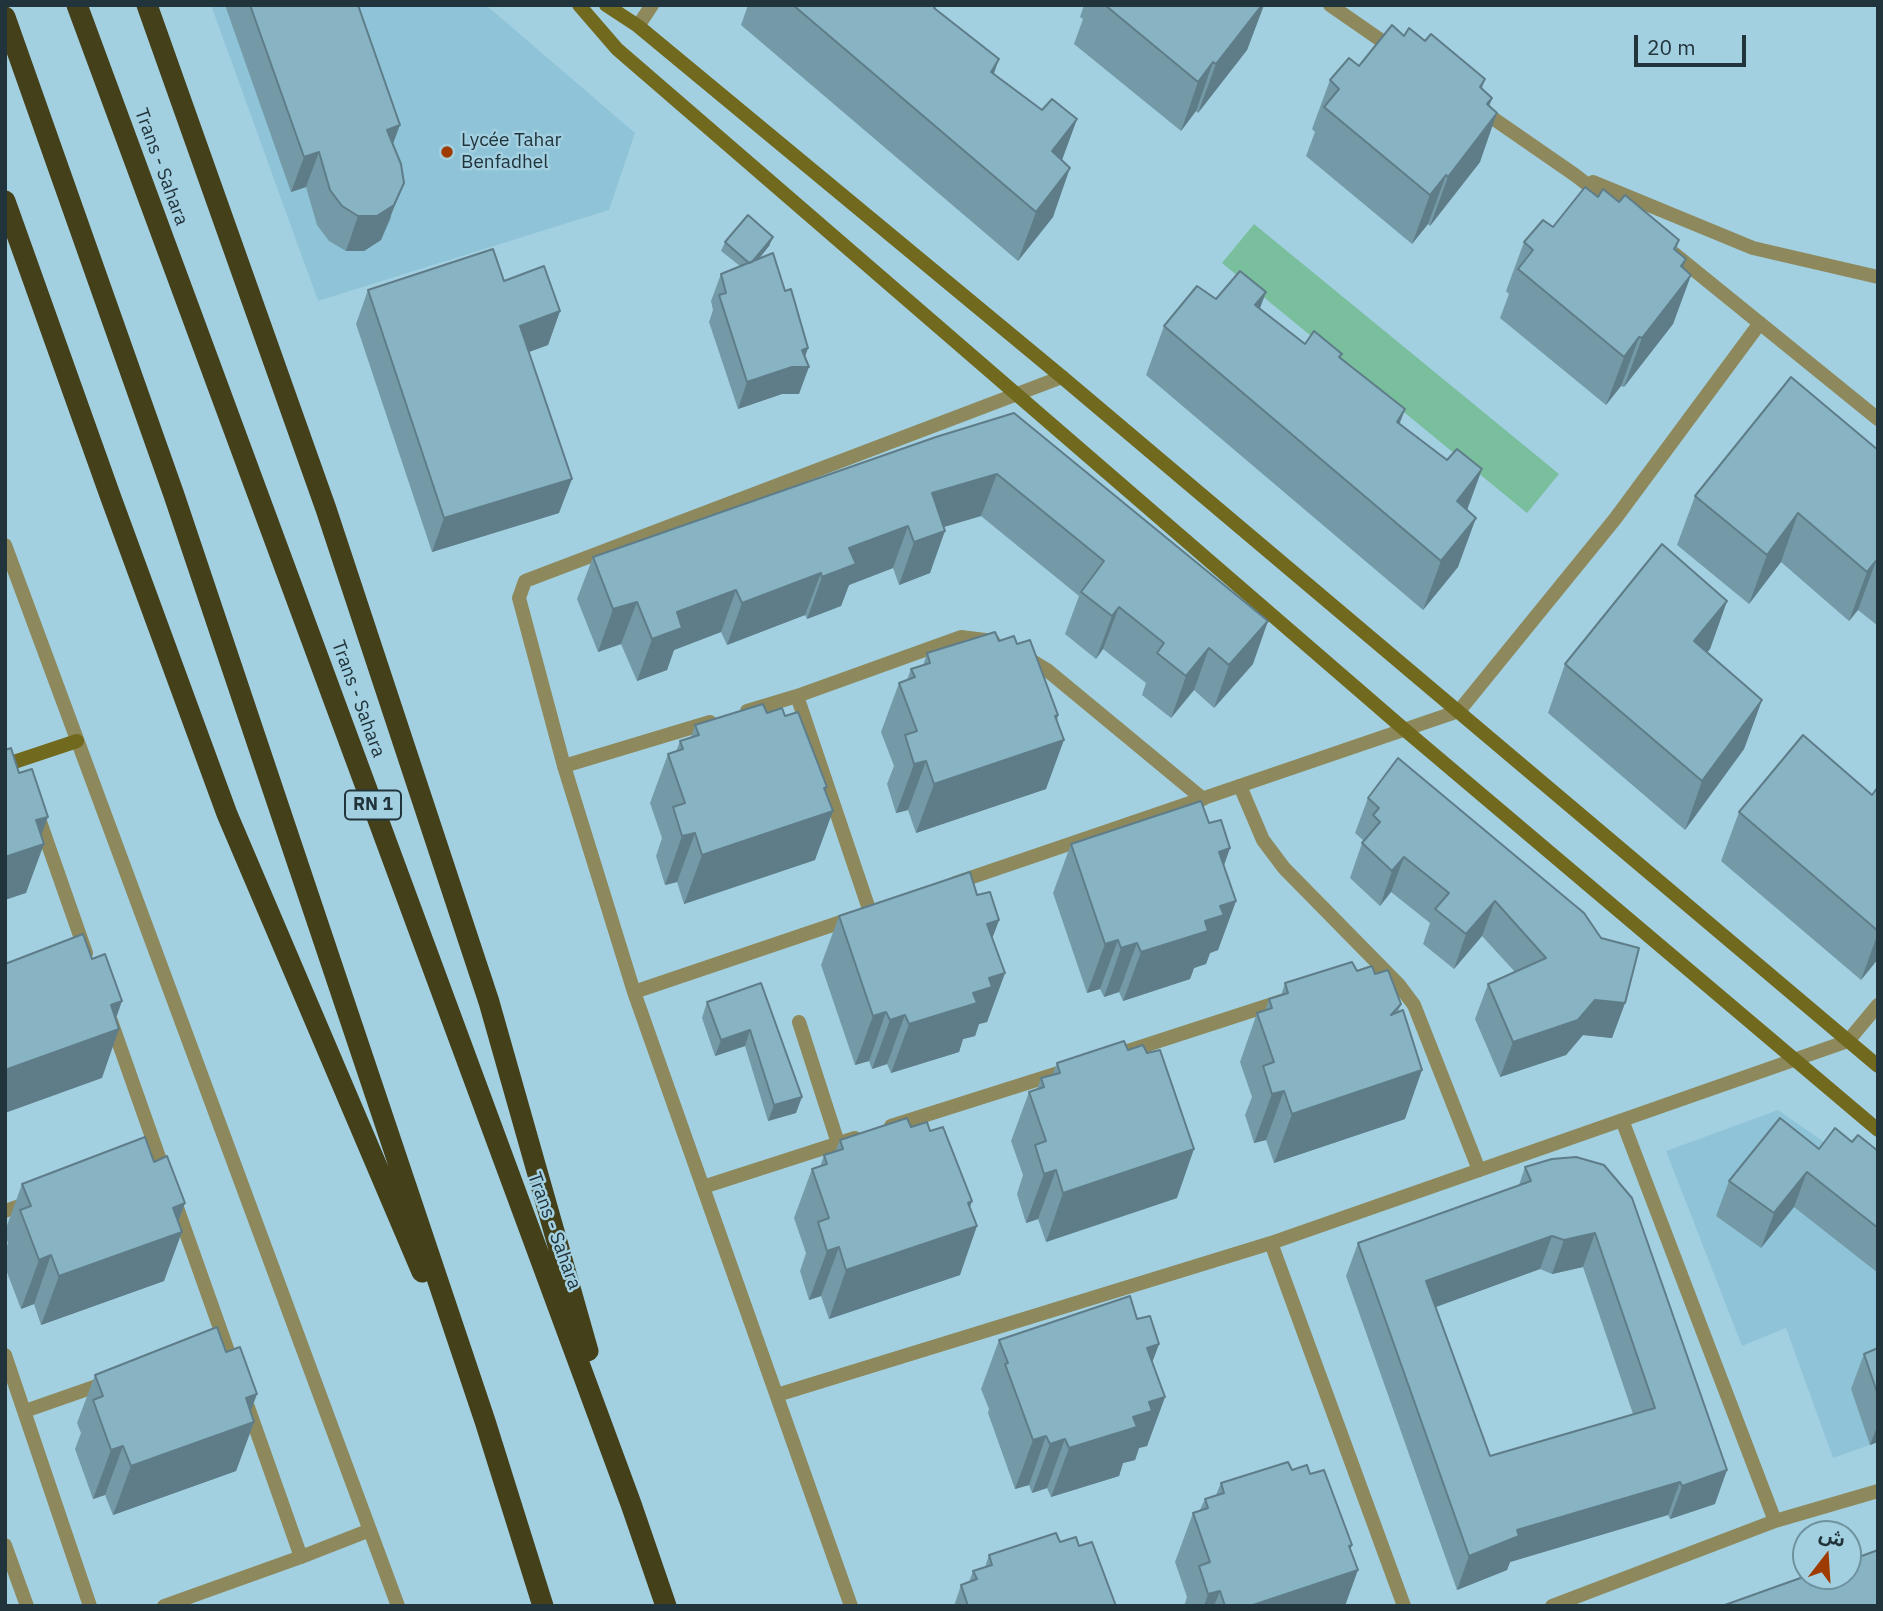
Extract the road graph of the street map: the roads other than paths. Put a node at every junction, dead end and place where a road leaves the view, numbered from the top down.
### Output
1 (77, 5) edge
2 (147, 5) edge
3 (579, 5) edge
4 (606, 5) edge
5 (1330, 5) edge
6 (651, 6) edge
7 (5, 17) edge
8 (638, 26) junction
9 (1406, 58) edge
10 (1474, 105) edge
11 (1575, 175) junction
12 (5, 201) edge
13 (1630, 218) edge
14 (1662, 244) edge
15 (1878, 277) edge
16 (1760, 323) junction
17 (1062, 377) junction
18 (1016, 393) junction
19 (1878, 419) edge
20 (5, 545) edge
21 (797, 696) junction
22 (1459, 711) junction
23 (1405, 730) junction
24 (77, 741) junction
25 (15, 766) edge
26 (564, 766) junction
27 (1240, 786) junction
28 (32, 799) edge
29 (1203, 799) junction
30 (947, 886) edge
31 (92, 967) edge
32 (1383, 969) junction
33 (1343, 982) edge
34 (634, 992) junction
35 (1303, 995) edge
36 (1878, 1005) edge
37 (105, 1006) edge
38 (799, 1022) dead end
39 (1848, 1041) junction
40 (1117, 1054) edge
41 (1795, 1059) junction
42 (1878, 1066) edge
43 (1077, 1067) edge
44 (1622, 1120) junction
45 (1878, 1130) edge
46 (838, 1143) junction
47 (1479, 1170) junction
48 (703, 1187) junction
49 (25, 1204) edge
50 (5, 1211) edge
51 (1271, 1243) junction
52 (5, 1355) edge
53 (125, 1376) edge
54 (777, 1395) junction
55 (24, 1410) junction
56 (485, 1421) junction
57 (1878, 1491) edge
58 (631, 1504) junction
59 (1775, 1521) junction
60 (370, 1530) junction
61 (5, 1545) edge
62 (301, 1558) junction
63 (27, 1606) edge
64 (90, 1606) edge
65 (164, 1606) edge
66 (398, 1606) edge
67 (542, 1606) edge
68 (666, 1606) edge
69 (851, 1606) edge
70 (1404, 1606) edge
71 (1552, 1606) edge

1 - 58 highway, Trans - Sahara / RN 1
2 - 58 highway
3 - 18 street
4 - 8 street
5 - 9 street
6 - 8 street
7 - 56 highway
8 - 17 street
10 - 11 street
11 - 13 street
11 - 15 street
12 - 56 highway
14 - 16 street
16 - 19 street
16 - 22 street
17 - 18 street
17 - 22 street
18 - 23 street
18 - 26 street
20 - 24 street
21 - 26 street
21 - 29 street
21 - 34 street
22 - 23 street
22 - 39 street
23 - 27 street
23 - 41 street
24 - 25 street
24 - 60 street
26 - 34 street
27 - 29 street
27 - 32 street
28 - 31 street
29 - 30 street
32 - 33 street
32 - 47 street
34 - 48 street
35 - 40 street
36 - 39 street
37 - 62 street
38 - 46 street
39 - 41 street
39 - 42 street
41 - 44 street
41 - 45 street
43 - 46 street
44 - 47 street
44 - 59 street
46 - 48 street
47 - 51 street
48 - 54 street
49 - 50 street
51 - 54 street
51 - 70 street
52 - 55 street
53 - 55 street
54 - 69 street
55 - 64 street
56 - 67 highway
57 - 59 street
58 - 68 highway, Trans - Sahara / RN 1
59 - 71 street
60 - 62 street
60 - 66 street
61 - 63 street
62 - 65 street

